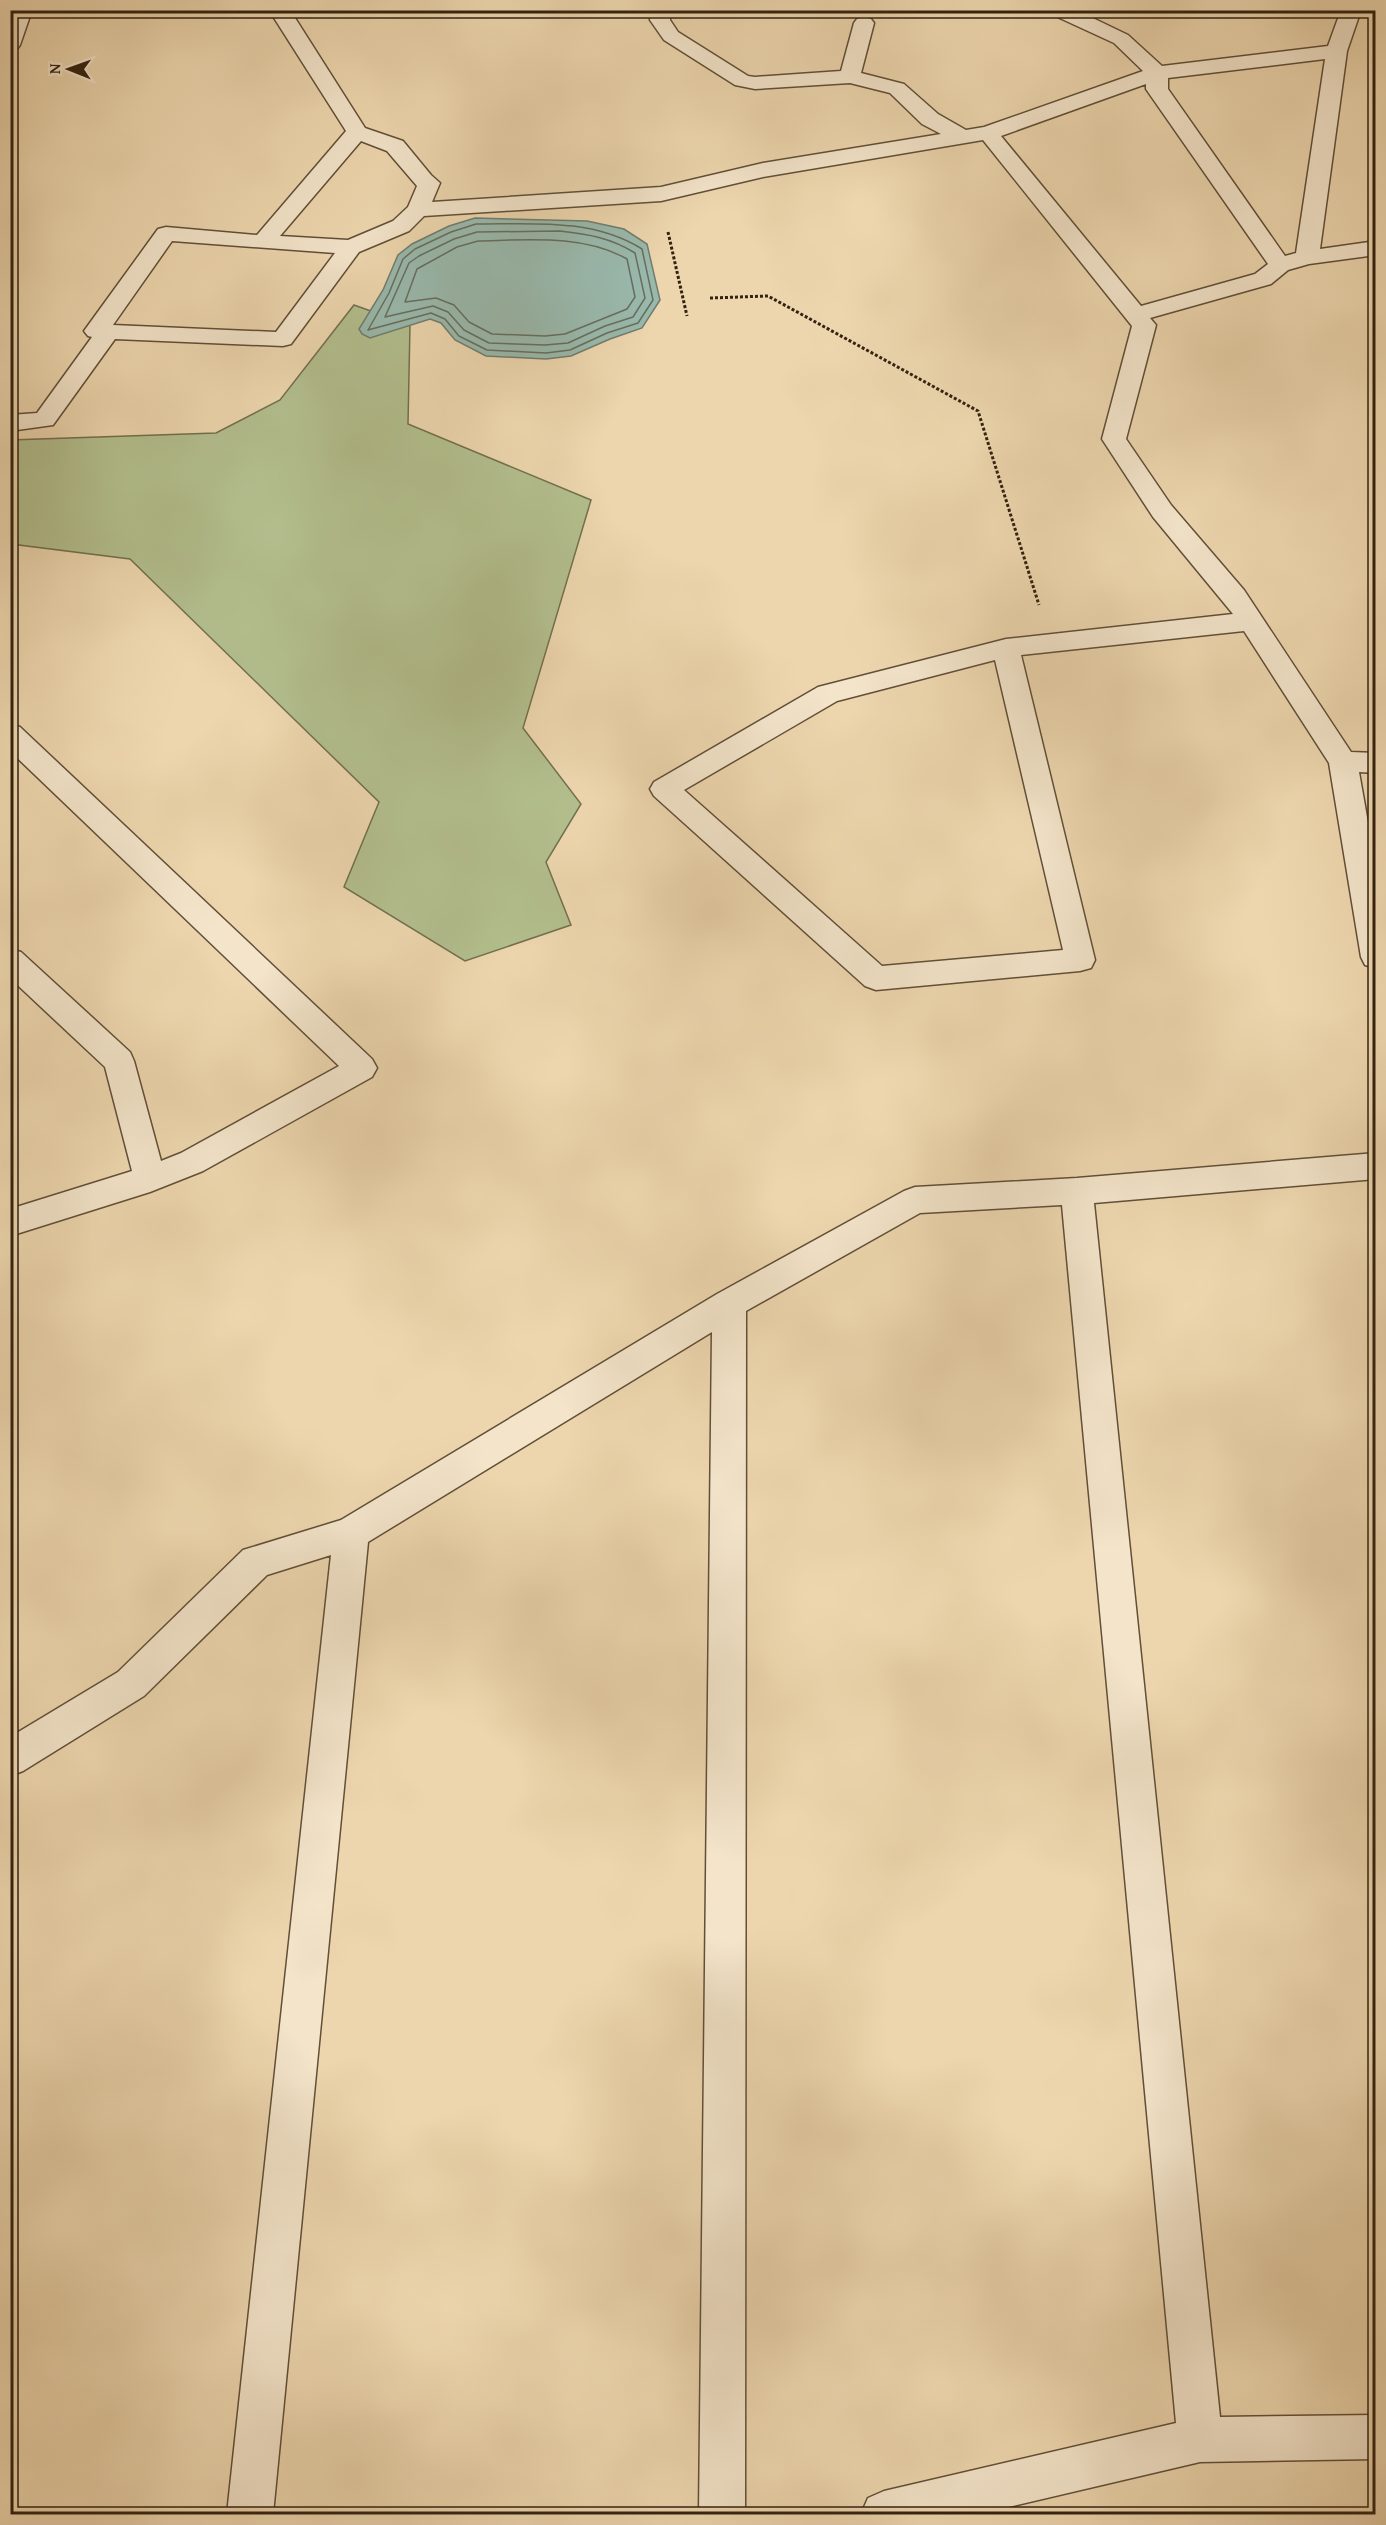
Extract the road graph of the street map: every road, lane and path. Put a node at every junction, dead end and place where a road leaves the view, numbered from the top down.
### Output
1 (22, 10) edge
2 (279, 10) edge
3 (660, 10) edge
4 (1058, 10) edge
5 (1351, 10) edge
6 (864, 23) dead end
7 (10, 45) edge
8 (1337, 51) junction
9 (1157, 73) junction
10 (850, 77) junction
11 (357, 132) junction
12 (988, 133) junction
13 (962, 137) junction
14 (661, 194) junction
15 (418, 210) junction
16 (263, 242) junction
17 (351, 247) junction
18 (1376, 248) edge
19 (1306, 257) junction
20 (1280, 265) junction
21 (710, 298) dead end
22 (1134, 315) junction
23 (687, 316) dead end
24 (109, 332) junction
25 (10, 423) edge
26 (1251, 621) junction
27 (1051, 643) junction
28 (1006, 648) junction
29 (10, 734) edge
30 (1343, 762) junction
31 (1376, 763) edge
32 (1376, 957) edge
33 (10, 960) edge
34 (1376, 1166) edge
35 (150, 1179) junction
36 (1077, 1191) junction
37 (10, 1223) edge
38 (729, 1304) junction
39 (351, 1533) junction
40 (10, 1758) edge
41 (1376, 2437) edge
42 (1200, 2440) junction
43 (250, 2514) edge
44 (722, 2514) edge
45 (884, 2514) edge

1 - 7 street
2 - 11 street
3 - 10 street
4 - 9 street
5 - 8 street
6 - 10 street
8 - 9 street
8 - 19 street
9 - 12 street
9 - 20 street
10 - 13 street
11 - 15 street
11 - 16 street
12 - 13 street
12 - 22 street
13 - 14 street
14 - 15 street
14 - 23 path
15 - 17 street
16 - 17 street
16 - 24 street
17 - 24 street
18 - 19 street
19 - 20 street
20 - 22 street
21 - 27 path
22 - 26 street
24 - 25 street
26 - 27 street
26 - 30 street
27 - 28 street
28 - 28 street
29 - 35 street
30 - 31 street
30 - 32 street
33 - 35 street
34 - 36 street
35 - 37 street
36 - 38 street
36 - 42 street
38 - 39 street
38 - 44 street
39 - 40 street
39 - 43 street
41 - 42 street
42 - 45 street

